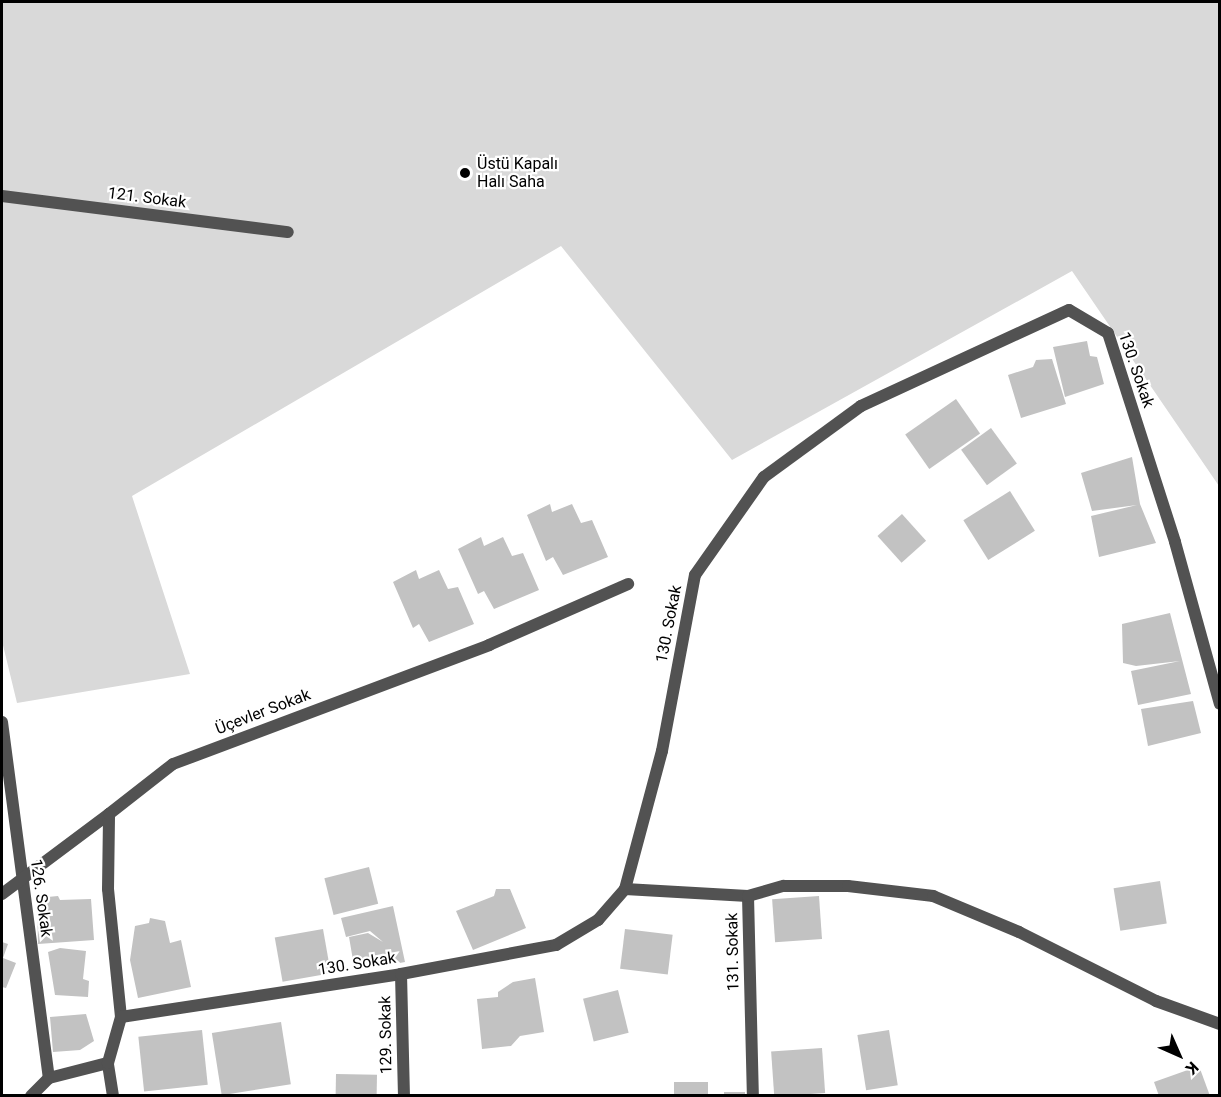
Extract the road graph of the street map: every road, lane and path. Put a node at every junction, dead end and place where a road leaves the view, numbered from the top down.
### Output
1 (2, 196) edge
2 (288, 232) dead end
3 (628, 584) dead end
4 (1220, 704) edge
5 (2, 722) edge
6 (108, 814) junction
7 (21, 877) junction
8 (625, 889) junction
9 (2, 894) edge
10 (748, 896) junction
11 (401, 974) junction
12 (121, 1017) junction
13 (1220, 1024) edge
14 (108, 1063) junction
15 (49, 1078) junction
16 (31, 1095) edge
17 (113, 1095) edge
18 (404, 1095) edge
19 (753, 1095) edge

1 - 2 street, 121. Sokak
3 - 6 street, Üçevler Sokak
4 - 8 street, 130. Sokak
5 - 7 street, 126. Sokak
6 - 7 street, Üçevler Sokak
6 - 12 street
7 - 9 street, Üçevler Sokak
7 - 15 street, 126. Sokak
8 - 10 street, 131. Sokak
8 - 11 street, 130. Sokak
10 - 13 street
10 - 19 street, 131. Sokak
11 - 12 street, 130. Sokak
11 - 18 street, 129. Sokak
12 - 14 street
14 - 15 street
14 - 17 street
15 - 16 street

